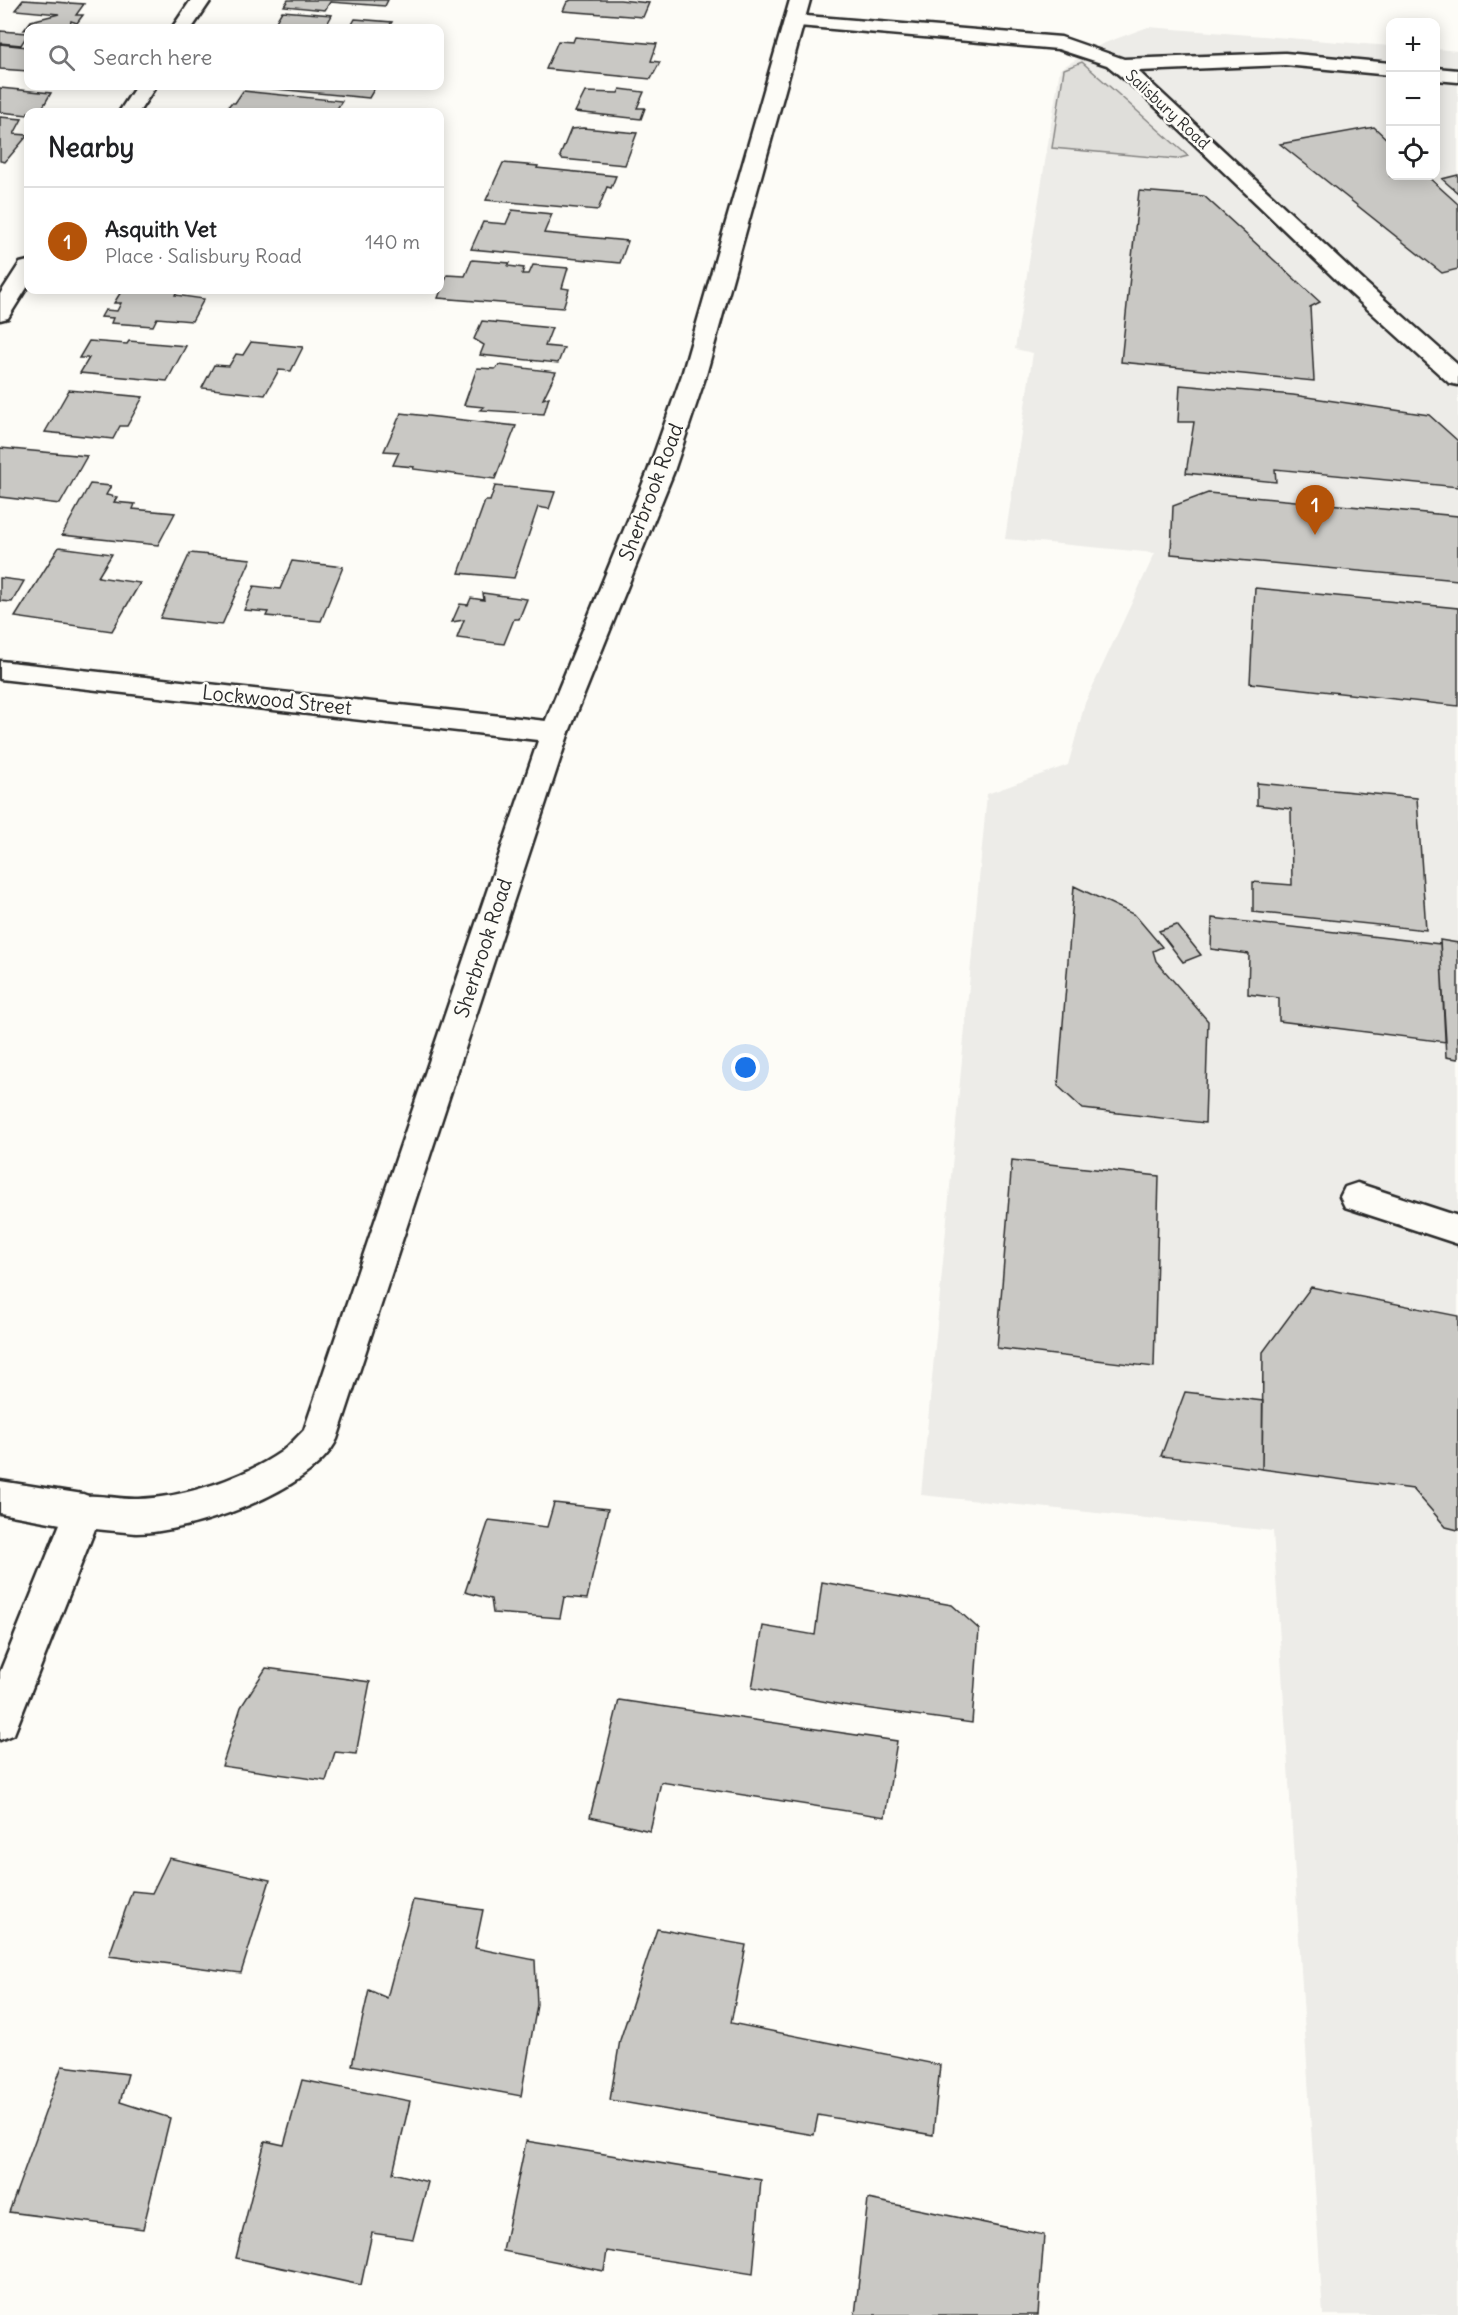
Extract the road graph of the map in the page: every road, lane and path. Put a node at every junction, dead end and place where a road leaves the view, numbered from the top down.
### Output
1 (201, 0) edge
2 (797, 11) edge
3 (185, 24) edge
4 (1120, 65) junction
5 (1386, 69) edge
6 (1440, 74) edge
7 (1458, 76) edge
8 (143, 90) edge
9 (132, 108) edge
10 (24, 274) edge
11 (0, 313) edge
12 (1458, 378) edge
13 (0, 670) edge
14 (555, 732) junction
15 (1357, 1197) dead end
16 (1458, 1230) edge
17 (0, 1497) edge
18 (83, 1511) junction
19 (0, 1721) edge

1 - 3 main road
2 - 4 main road, Salisbury Road
2 - 14 main road, Sherbrook Road
4 - 5 main road
4 - 12 main road, Salisbury Road
6 - 7 main road
8 - 9 main road
10 - 11 main road
13 - 14 main road, Lockwood Street
14 - 18 main road, Sherbrook Road
15 - 16 main road
17 - 18 main road, Sherbrook Road
18 - 19 main road

